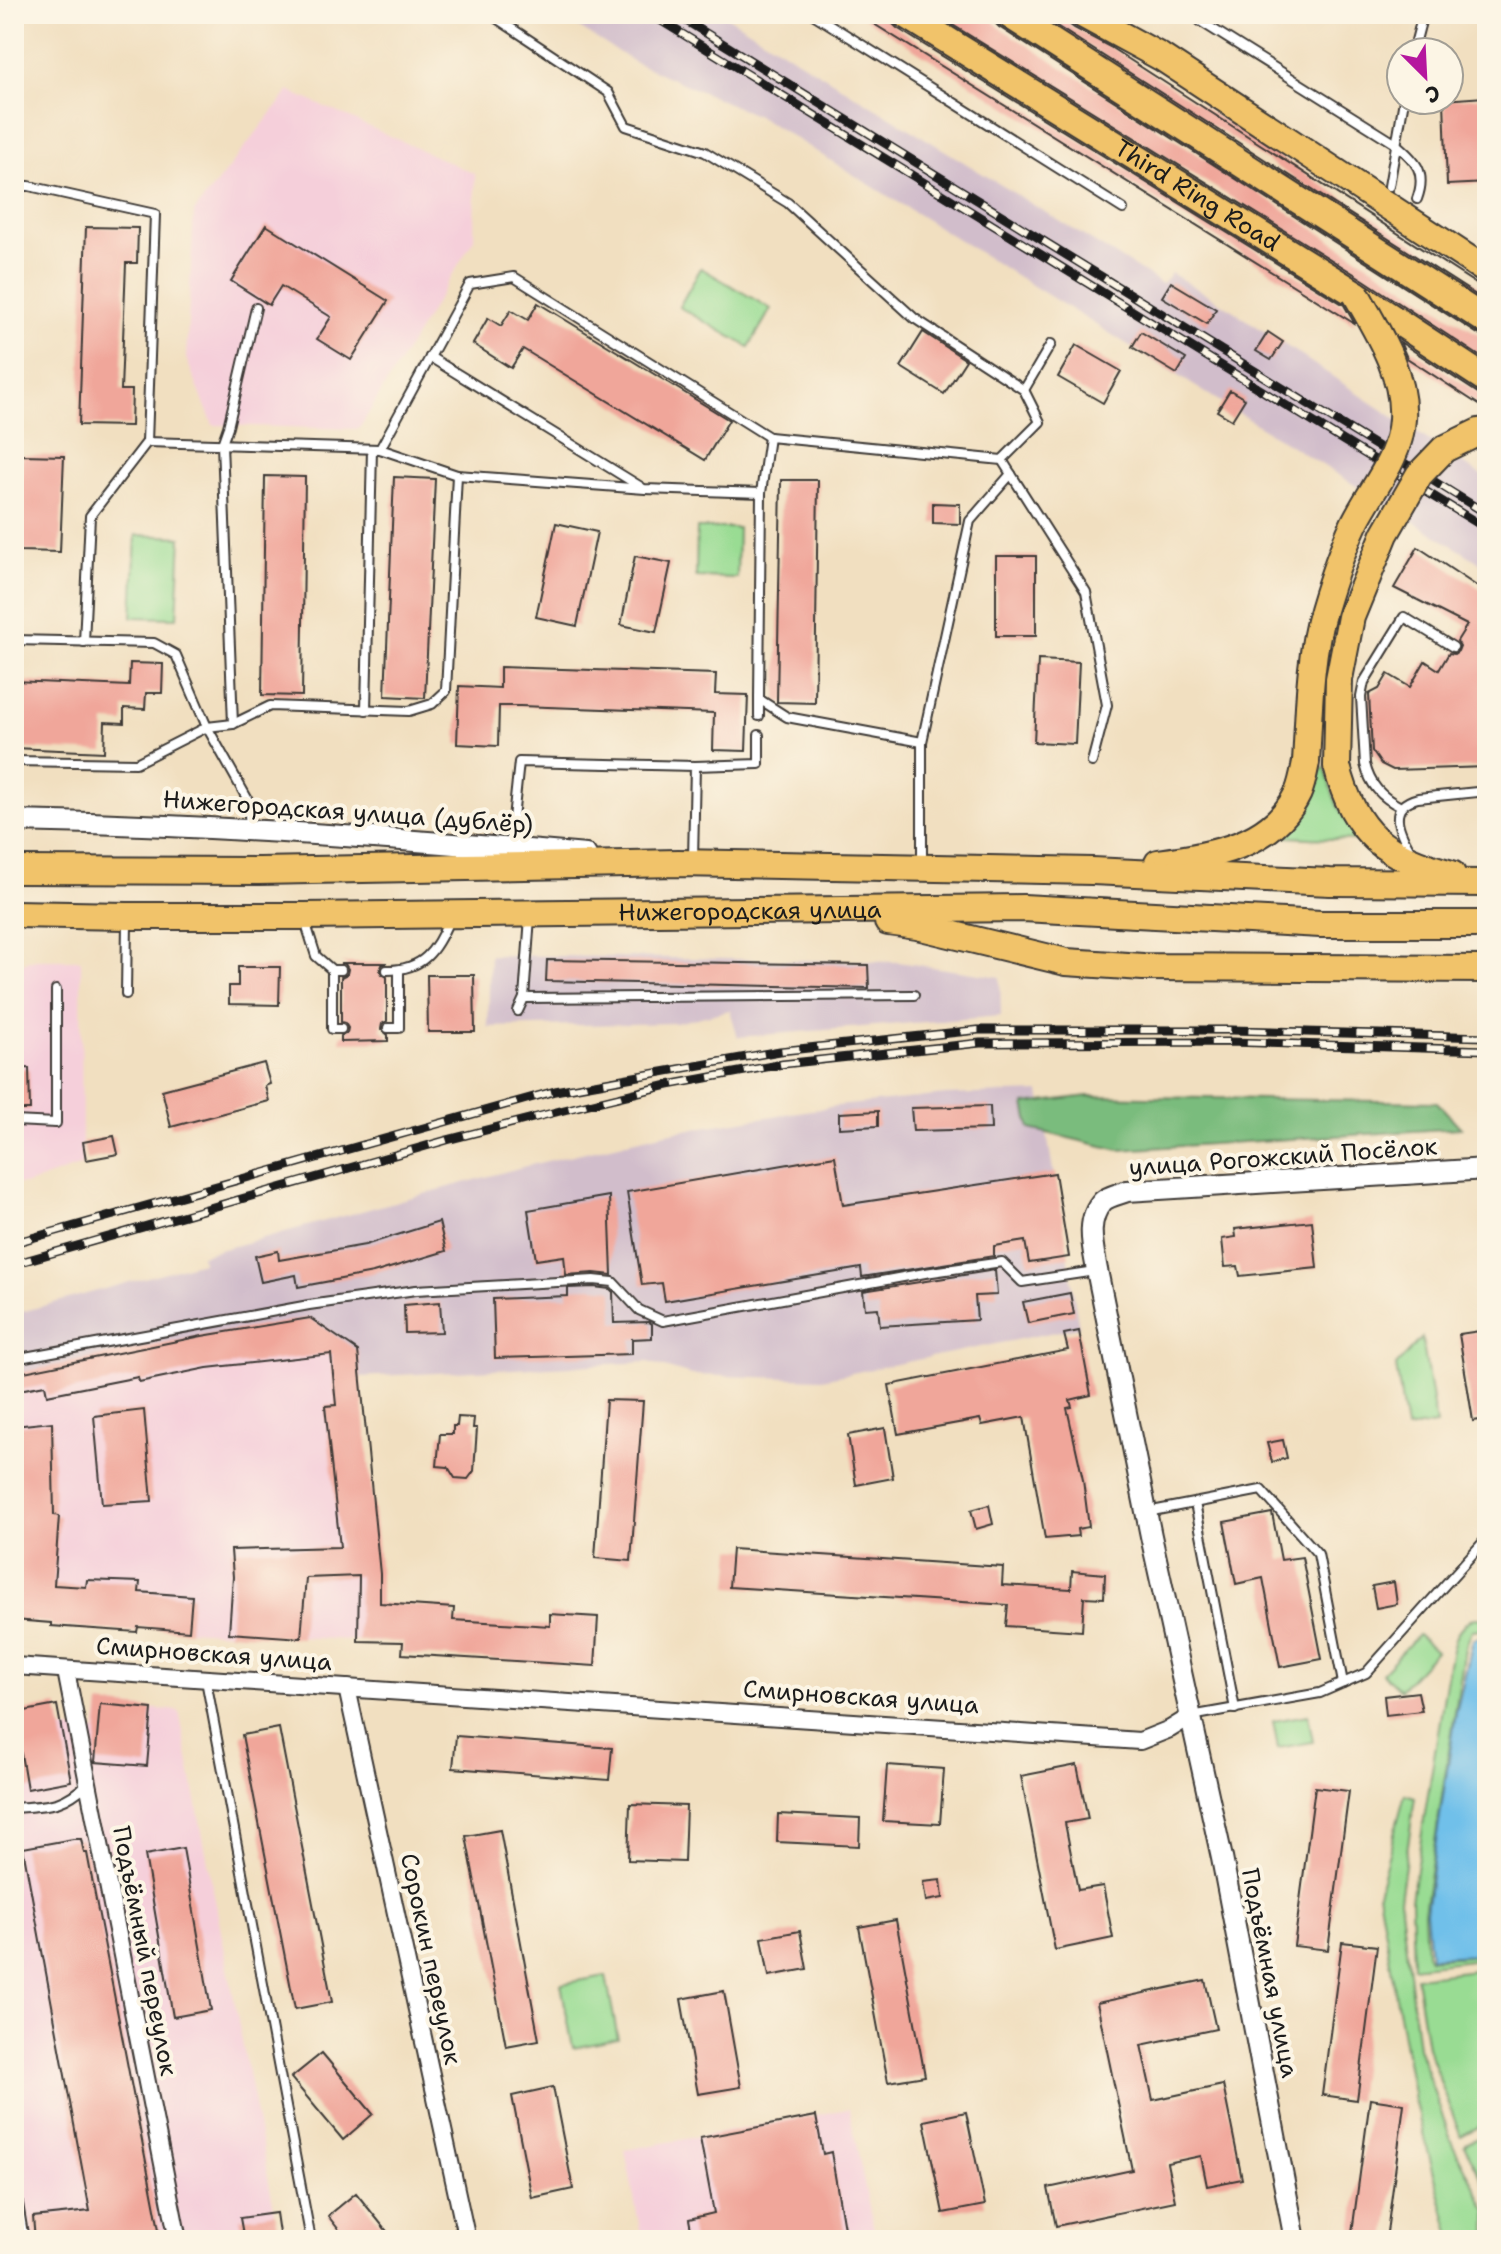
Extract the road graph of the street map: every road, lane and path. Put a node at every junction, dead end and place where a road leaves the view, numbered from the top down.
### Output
1 (490, 14) edge
2 (813, 14) edge
3 (905, 14) edge
4 (1008, 14) edge
5 (1082, 14) edge
6 (1200, 14) edge
7 (1423, 14) edge
8 (1417, 36) edge
9 (1401, 116) edge
10 (1396, 144) junction
11 (14, 186) edge
12 (1389, 186) dead end
13 (1417, 199) dead end
14 (1123, 209) dead end
15 (1487, 271) edge
16 (1356, 294) junction
17 (256, 308) dead end
18 (1487, 321) edge
19 (1051, 344) dead end
20 (430, 357) junction
21 (1487, 380) edge
22 (1024, 390) junction
23 (1487, 431) edge
24 (769, 437) junction
25 (147, 442) junction
26 (222, 444) junction
27 (376, 449) junction
28 (1002, 460) junction
29 (1011, 474) junction
30 (457, 475) junction
31 (645, 489) junction
32 (761, 493) junction
33 (14, 640) edge
34 (84, 642) junction
35 (1453, 647) dead end
36 (759, 699) junction
37 (366, 710) junction
38 (759, 716) dead end
39 (233, 724) junction
40 (207, 727) junction
41 (759, 735) dead end
42 (922, 742) junction
43 (14, 761) edge
44 (1092, 762) dead end
45 (695, 766) junction
46 (1487, 791) edge
47 (1401, 807) junction
48 (14, 821) edge
49 (250, 830) junction
50 (509, 848) junction
51 (686, 863) junction
52 (922, 867) junction
53 (1423, 867) junction
54 (14, 870) edge
55 (1092, 871) junction
56 (1487, 883) edge
57 (793, 910) junction
58 (452, 913) junction
59 (530, 913) junction
60 (14, 914) edge
61 (127, 916) junction
62 (303, 916) junction
63 (1487, 924) edge
64 (1451, 926) junction
65 (1487, 931) edge
66 (1487, 969) edge
67 (387, 970) dead end
68 (399, 970) junction
69 (56, 990) dead end
70 (126, 994) dead end
71 (914, 995) dead end
72 (524, 998) junction
73 (387, 1000) dead end
74 (399, 1000) junction
75 (518, 1011) dead end
76 (388, 1028) dead end
77 (341, 1029) dead end
78 (14, 1121) edge
79 (1486, 1168) edge
80 (1097, 1270) junction
81 (14, 1359) edge
82 (1195, 1503) junction
83 (1146, 1512) junction
84 (1487, 1538) edge
85 (14, 1666) edge
86 (66, 1671) junction
87 (206, 1680) junction
88 (1343, 1683) junction
89 (347, 1688) junction
90 (1235, 1709) junction
91 (1191, 1716) junction
92 (87, 1784) junction
93 (14, 1808) edge
94 (14, 2179) edge
95 (24, 2240) edge
96 (178, 2240) edge
97 (311, 2240) edge
98 (467, 2240) edge
99 (1295, 2240) edge

1 - 22 lane
2 - 14 lane
3 - 16 main road, Third Ring Road
4 - 18 main road
5 - 15 main road
6 - 10 lane
7 - 8 lane
9 - 10 lane
10 - 12 lane
10 - 13 lane
11 - 25 lane
16 - 21 main road, Third Ring Road
16 - 55 main road, bridge
17 - 26 lane
19 - 22 lane
20 - 24 lane
20 - 27 lane
20 - 31 lane
22 - 28 lane
23 - 53 main road, bridge
24 - 28 lane
24 - 32 lane
25 - 26 lane
25 - 34 lane
26 - 27 lane
26 - 39 lane
27 - 30 lane
27 - 37 lane
28 - 29 lane
29 - 42 lane
29 - 44 lane
30 - 31 lane
30 - 37 lane
31 - 32 lane
32 - 36 lane
33 - 34 lane
34 - 40 lane
35 - 47 lane
36 - 38 lane
36 - 42 lane
37 - 39 lane
39 - 40 lane
40 - 43 lane
40 - 49 lane
41 - 45 lane
42 - 52 lane
45 - 50 lane
45 - 51 lane
46 - 47 lane
47 - 53 lane
48 - 49 street, Нижегородская улица (дублёр)
49 - 50 street, Нижегородская улица (дублёр)
50 - 51 street, Нижегородская улица (дублёр)
51 - 52 main road, Нижегородская улица
51 - 54 main road, Нижегородская улица
52 - 55 main road, Нижегородская улица
53 - 56 main road
55 - 56 main road, Нижегородская улица
57 - 59 main road, Нижегородская улица
57 - 64 main road, Нижегородская улица
57 - 66 main road
58 - 59 main road, Нижегородская улица
58 - 62 main road, Нижегородская улица
58 - 68 lane
59 - 72 lane
60 - 61 main road, Нижегородская улица
61 - 62 main road, Нижегородская улица
61 - 70 lane
62 - 77 lane
63 - 64 main road, Нижегородская улица
64 - 65 street
67 - 68 lane
68 - 74 lane
69 - 78 lane
71 - 72 lane
72 - 75 lane
73 - 74 lane
74 - 76 lane
79 - 80 street, улица Рогожский Посёлок
80 - 81 lane
80 - 83 street
82 - 83 lane
82 - 88 lane
82 - 90 lane
83 - 91 street
84 - 88 lane
85 - 86 street, Смирновская улица
86 - 87 street, Смирновская улица
86 - 92 street, Подъёмный переулок
87 - 89 street, Смирновская улица
87 - 97 lane
88 - 90 lane
89 - 91 street, Смирновская улица
89 - 98 street, Сорокин переулок
90 - 91 lane
91 - 99 street, Подъёмная улица
92 - 93 lane
92 - 96 street, Подъёмный переулок
94 - 95 lane

